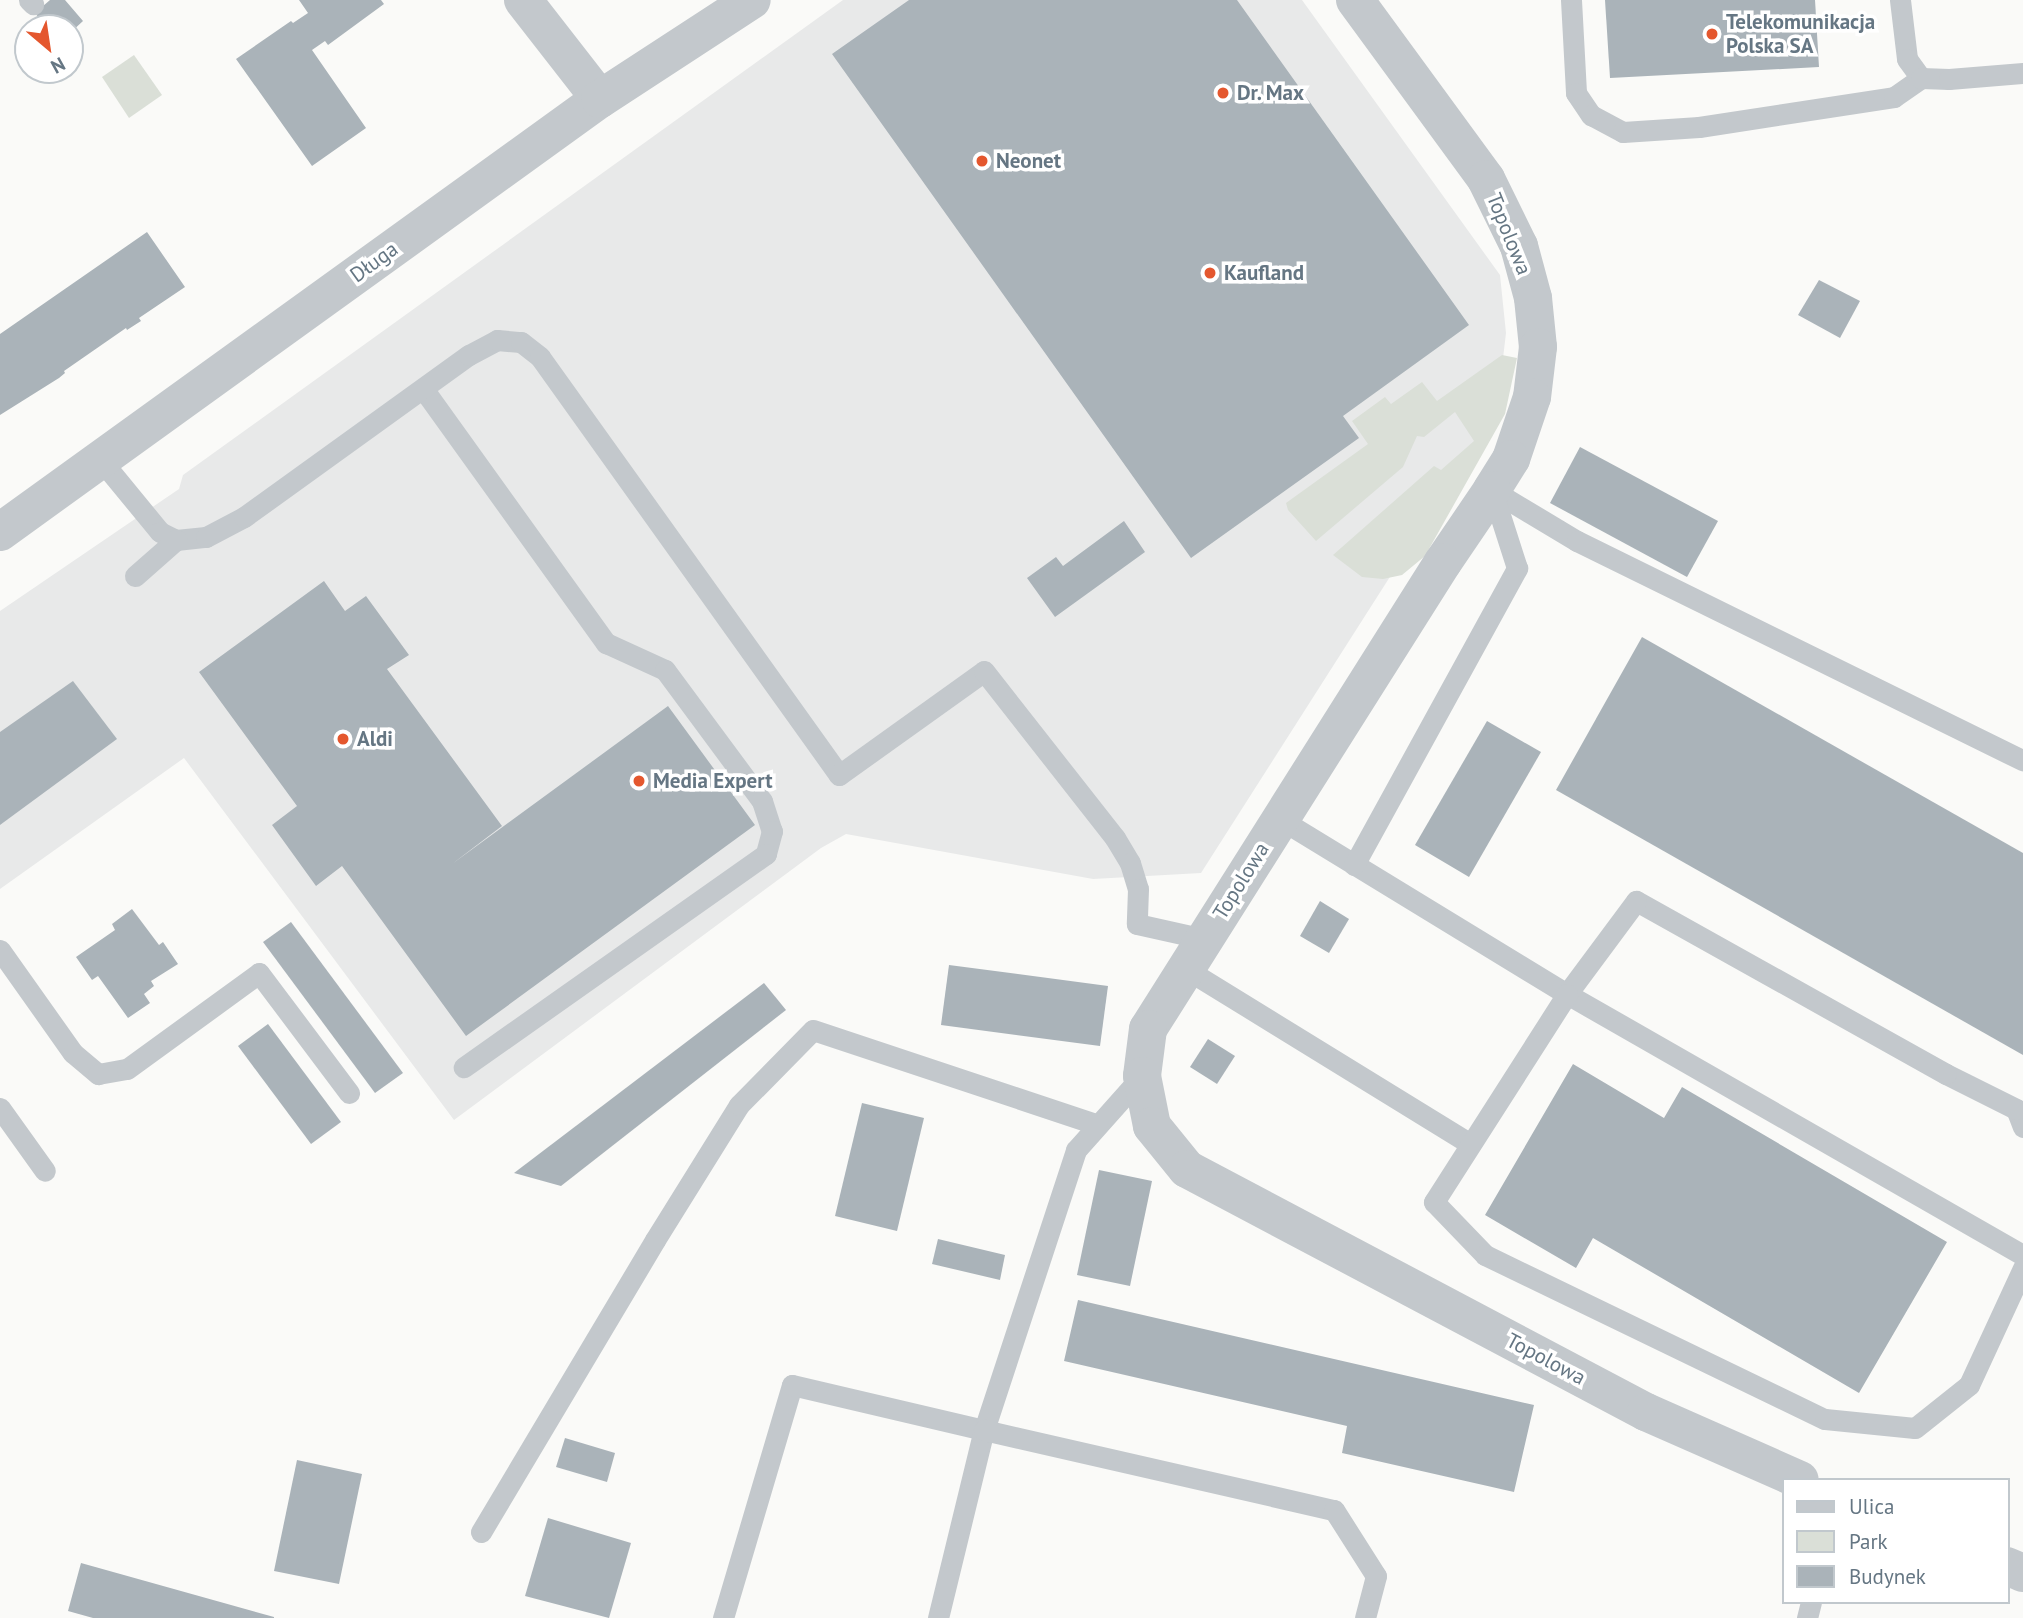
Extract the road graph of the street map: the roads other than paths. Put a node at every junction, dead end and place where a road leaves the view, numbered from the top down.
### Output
1 (523, 0) edge
2 (752, 0) edge
3 (1355, 0) edge
4 (1571, 0) edge
5 (1900, 0) edge
6 (2023, 73) edge
7 (1921, 78) junction
8 (600, 99) junction
9 (424, 390) junction
10 (100, 459) junction
11 (1492, 490) junction
12 (0, 532) edge
13 (176, 540) junction
14 (135, 576) dead end
15 (2023, 760) edge
16 (1280, 820) junction
17 (1354, 865) junction
18 (0, 950) edge
19 (1195, 954) junction
20 (1567, 995) junction
21 (464, 1067) dead end
22 (1142, 1076) junction
23 (349, 1093) dead end
24 (0, 1108) edge
25 (1098, 1125) junction
26 (2023, 1127) edge
27 (1471, 1144) junction
28 (45, 1171) dead end
29 (2023, 1255) edge
30 (2023, 1268) edge
31 (984, 1430) junction
32 (1795, 1478) edge
33 (481, 1532) dead end
34 (723, 1618) edge
35 (938, 1618) edge
36 (1365, 1618) edge

1 - 8 street
2 - 8 street, Długa
3 - 11 street, Topolowa
4 - 7 lane
5 - 7 lane
6 - 7 lane
8 - 10 street, Długa
9 - 13 lane
9 - 19 lane
9 - 21 lane
10 - 12 street, Długa
10 - 13 lane
11 - 15 lane
11 - 16 street, Topolowa
11 - 17 lane
13 - 14 lane
16 - 17 lane
16 - 19 street, Topolowa
17 - 20 lane
18 - 23 lane
19 - 22 street, Topolowa
19 - 27 lane
20 - 26 lane
20 - 27 lane
20 - 29 lane
22 - 25 lane
22 - 32 street, Topolowa
24 - 28 lane
25 - 31 lane
25 - 33 lane
27 - 30 lane
31 - 34 lane
31 - 35 lane
31 - 36 lane

